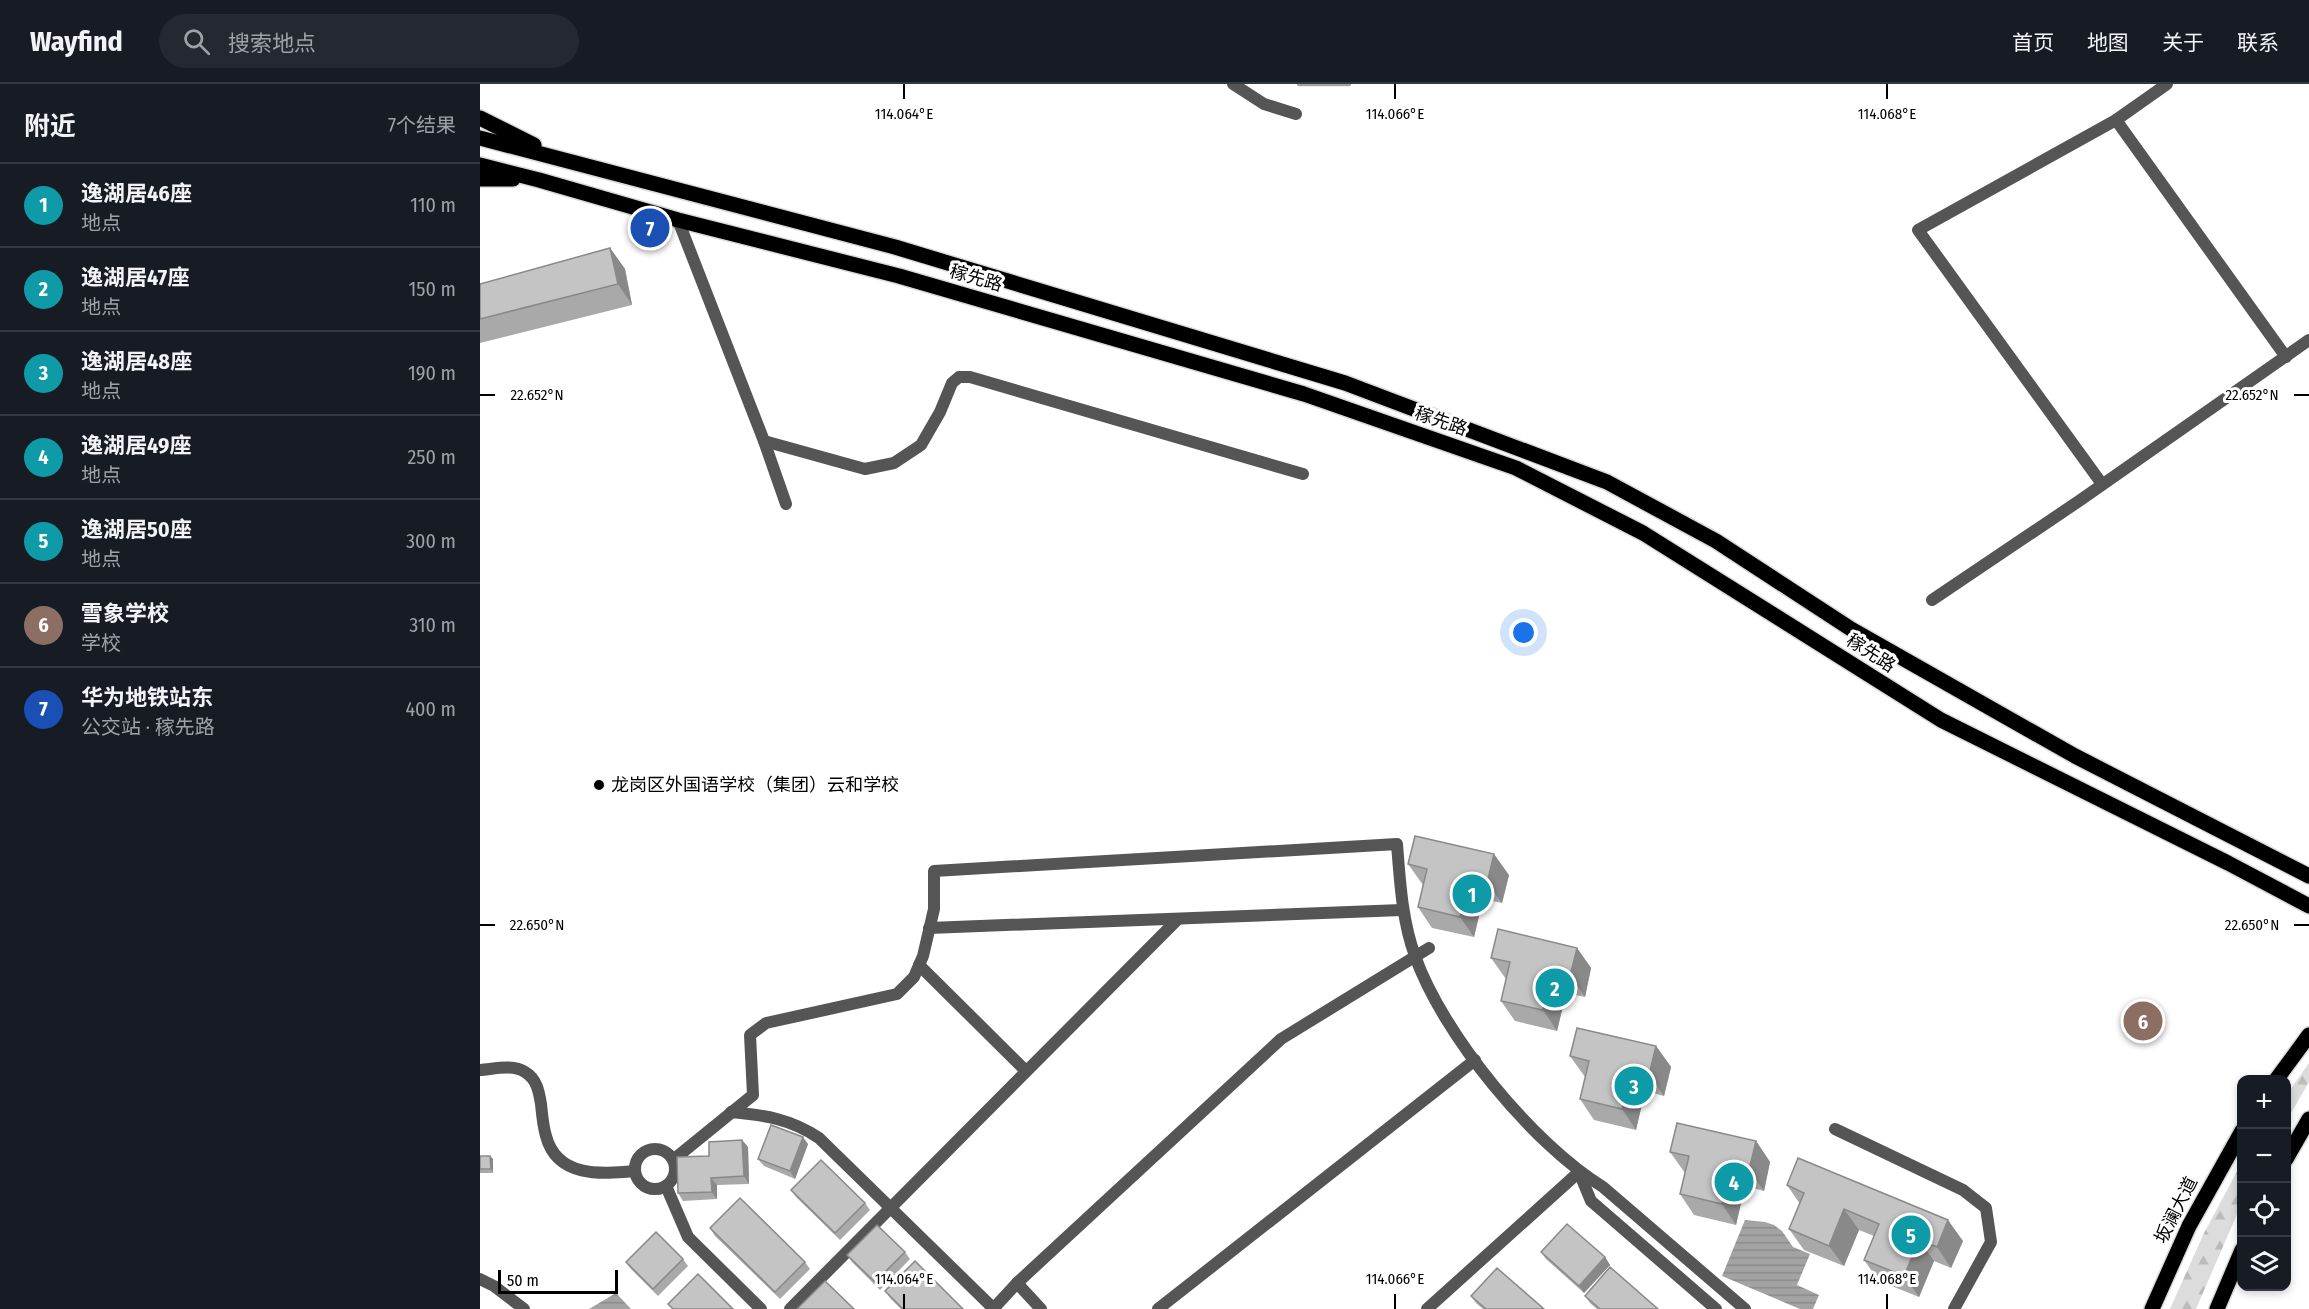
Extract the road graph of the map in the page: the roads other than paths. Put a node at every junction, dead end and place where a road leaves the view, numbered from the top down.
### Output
1 (1233, 84) edge
2 (2167, 84) edge
3 (1296, 114) dead end
4 (480, 118) edge
5 (2116, 120) junction
6 (480, 138) edge
7 (567, 160) junction
8 (480, 165) edge
9 (480, 179) edge
10 (539, 180) junction
11 (678, 220) junction
12 (2309, 340) edge
13 (2286, 357) junction
14 (764, 441) junction
15 (1303, 474) dead end
16 (2102, 484) junction
17 (786, 504) dead end
18 (1932, 600) dead end
19 (2309, 876) edge
20 (2306, 906) edge
21 (1402, 910) junction
22 (1178, 919) junction
23 (929, 928) junction
24 (1429, 948) dead end
25 (1415, 957) junction
26 (919, 965) junction
27 (2309, 1035) edge
28 (1475, 1060) junction
29 (480, 1070) edge
30 (1026, 1071) junction
31 (2280, 1075) edge
32 (731, 1112) junction
33 (2309, 1119) edge
34 (1835, 1129) dead end
35 (2237, 1138) edge
36 (2291, 1150) edge
37 (673, 1160) junction
38 (635, 1171) junction
39 (1579, 1172) junction
40 (666, 1186) junction
41 (891, 1207) junction
42 (2237, 1260) edge
43 (480, 1279) edge
44 (1017, 1283) junction
45 (993, 1308) edge
46 (524, 1309) edge
47 (761, 1309) edge
48 (790, 1309) edge
49 (1041, 1309) edge
50 (1158, 1309) edge
51 (1427, 1309) edge
52 (1716, 1309) edge
53 (1745, 1309) edge
54 (1954, 1309) edge
55 (2152, 1309) edge
56 (2217, 1309) edge

1 - 3 street
2 - 5 street
4 - 7 main road
5 - 13 street
5 - 16 street
6 - 7 main road, 稼先路
7 - 19 main road, 稼先路
8 - 10 main road, 稼先路
9 - 10 main road
10 - 11 main road, 稼先路
11 - 14 street
11 - 20 main road, 稼先路
12 - 13 street
13 - 16 street
14 - 15 street
14 - 17 street
16 - 18 street
21 - 22 street
21 - 23 street
21 - 25 street
22 - 23 street
22 - 30 street
23 - 26 street
24 - 25 street
25 - 28 street
25 - 44 street
26 - 30 street
26 - 32 street
27 - 31 main road
28 - 39 street
28 - 50 street
29 - 38 street
30 - 41 street
32 - 37 street
32 - 41 street
33 - 36 main road
34 - 54 street
35 - 55 main road, 坂澜大道
37 - 38 street
37 - 40 street
38 - 40 street
39 - 51 street
39 - 52 street
39 - 53 street
40 - 47 street
41 - 45 street
41 - 48 street
42 - 56 main road
43 - 46 street
44 - 45 street
44 - 49 street

